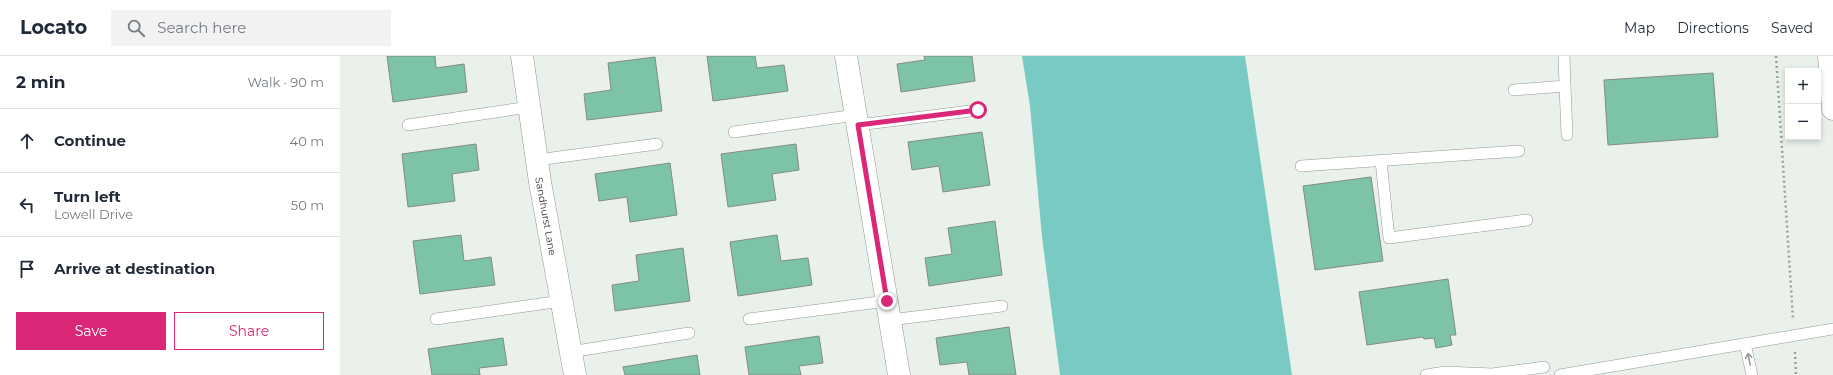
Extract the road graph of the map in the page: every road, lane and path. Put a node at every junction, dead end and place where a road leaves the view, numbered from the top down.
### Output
1 (522, 56) edge
2 (846, 56) edge
3 (1564, 56) edge
4 (1776, 56) edge
5 (1829, 56) edge
6 (1565, 86) junction
7 (1514, 90) dead end
8 (529, 107) junction
9 (1833, 109) edge
10 (978, 110) dead end
11 (857, 120) junction
12 (408, 125) dead end
13 (734, 132) dead end
14 (1567, 135) dead end
15 (657, 144) dead end
16 (1519, 151) dead end
17 (537, 160) junction
18 (1381, 161) junction
19 (1301, 166) dead end
20 (1527, 220) dead end
21 (561, 301) junction
22 (1002, 306) dead end
23 (888, 310) junction
24 (436, 319) dead end
25 (748, 319) dead end
26 (1833, 329) edge
27 (689, 333) dead end
28 (1794, 336) junction
29 (1745, 344) junction
30 (570, 352) junction
31 (1544, 367) dead end
32 (1603, 372) edge
33 (575, 375) edge
34 (899, 375) edge
35 (1426, 375) edge
36 (1492, 375) edge
37 (1560, 375) edge
38 (1752, 375) edge
39 (1796, 375) edge

1 - 8 street, Sandhurst Lane
2 - 11 street
3 - 6 lane
4 - 28 path
5 - 9 street
6 - 7 lane
6 - 14 lane
8 - 12 lane
8 - 17 street, Sandhurst Lane
10 - 11 lane
11 - 13 lane
11 - 23 street
15 - 17 lane
16 - 18 lane
17 - 21 street, Sandhurst Lane
18 - 19 lane
18 - 20 lane
21 - 24 lane
21 - 30 street, Sandhurst Lane
22 - 23 lane
23 - 25 lane
23 - 34 street
26 - 28 lane
27 - 30 lane
28 - 29 lane
28 - 39 path
29 - 32 lane
38 -> 29 lane
30 - 33 street, Sandhurst Lane
31 - 36 lane
32 - 37 lane
35 - 36 lane

